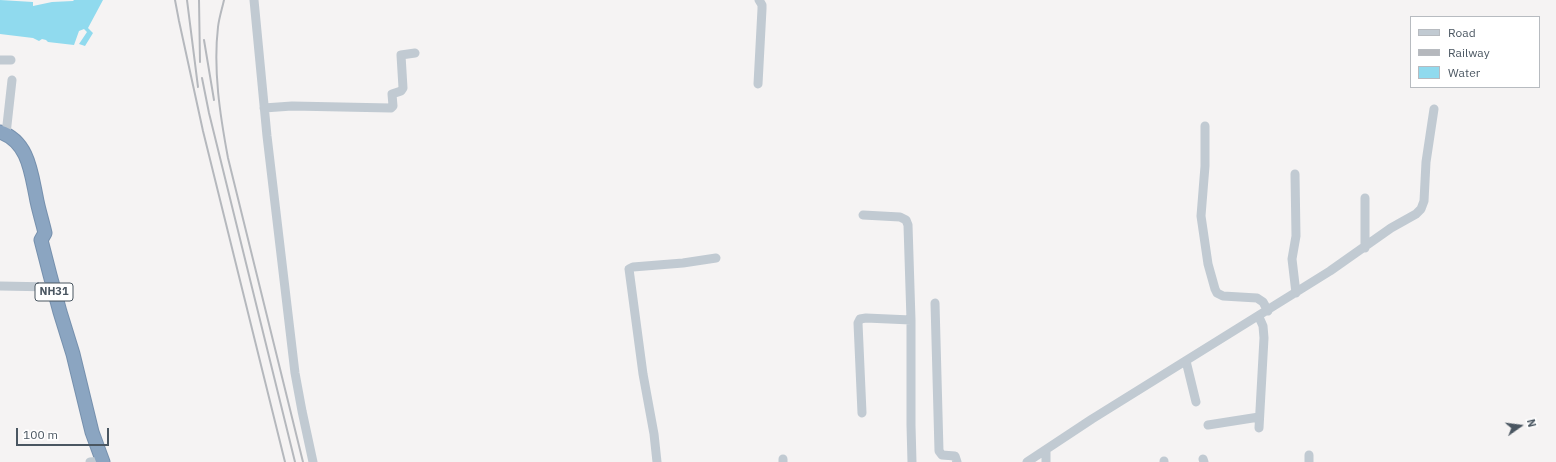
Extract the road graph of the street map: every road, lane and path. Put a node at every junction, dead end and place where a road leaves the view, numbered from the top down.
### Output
1 (254, 0) edge
2 (760, 0) edge
3 (415, 53) dead end
4 (0, 60) edge
5 (11, 60) dead end
6 (12, 80) dead end
7 (758, 84) dead end
8 (264, 108) junction
9 (1434, 109) dead end
10 (1205, 126) dead end
11 (3, 133) edge
12 (1294, 174) dead end
13 (1365, 198) dead end
14 (863, 215) dead end
15 (44, 233) junction
16 (1364, 248) junction
17 (716, 258) dead end
18 (0, 286) edge
19 (53, 287) junction
20 (1296, 293) junction
21 (936, 303) dead end
22 (1268, 311) junction
23 (1259, 317) junction
24 (911, 320) junction
25 (1186, 361) junction
26 (1196, 402) dead end
27 (862, 413) dead end
28 (1259, 417) junction
29 (1208, 425) dead end
30 (1259, 428) dead end
31 (1046, 450) junction
32 (101, 462) edge
33 (314, 462) edge
34 (657, 462) edge
35 (912, 462) edge
36 (957, 462) edge
37 (1027, 462) edge
38 (1046, 462) edge

1 - 8 street
2 - 7 street
3 - 8 street
4 - 5 street
6 - 11 street
8 - 33 street
9 - 16 street
10 - 22 street
11 - 15 highway, NH31
12 - 20 street
13 - 16 street
14 - 24 street
15 - 19 highway, NH31
15 - 32 highway, NH31
16 - 20 street
17 - 34 street
18 - 19 street
19 - 32 highway, NH31
20 - 22 street
21 - 36 street
22 - 23 street
23 - 25 street
23 - 28 street
24 - 27 street
24 - 35 street
25 - 26 street
25 - 31 street
28 - 29 street
28 - 30 street
31 - 37 street
31 - 38 street

